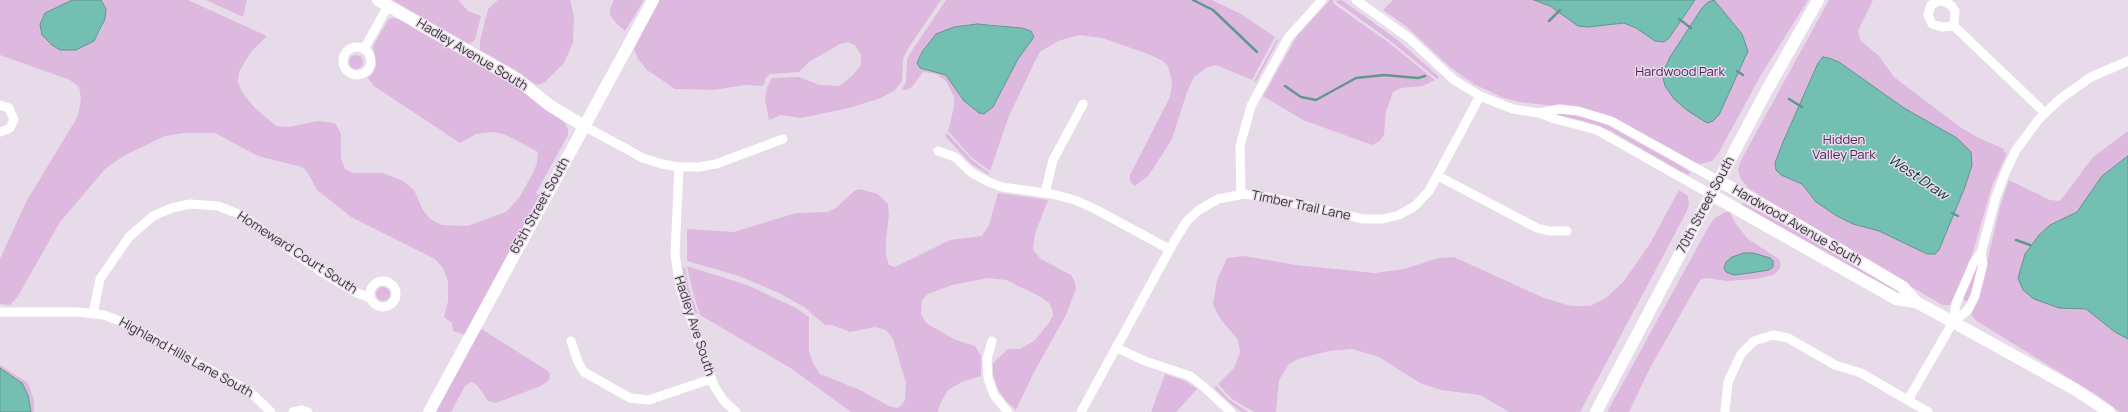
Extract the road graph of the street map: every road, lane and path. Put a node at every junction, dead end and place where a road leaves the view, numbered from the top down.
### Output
1 (653, 0) edge
2 (1322, 0) edge
3 (1356, 0) edge
4 (1818, 0) edge
5 (383, 3) edge
6 (1954, 26) dead end
7 (364, 49) dead end
8 (2128, 61) edge
9 (1480, 96) junction
10 (1083, 104) dead end
11 (0, 105) edge
12 (1540, 113) junction
13 (2045, 113) junction
14 (584, 126) junction
15 (0, 132) edge
16 (783, 139) dead end
17 (938, 151) dead end
18 (679, 167) junction
19 (1438, 176) junction
20 (1719, 181) junction
21 (1045, 193) junction
22 (1241, 194) junction
23 (1712, 195) junction
24 (1567, 231) dead end
25 (1170, 249) junction
26 (1981, 253) junction
27 (370, 298) dead end
28 (1916, 302) junction
29 (0, 312) edge
30 (93, 314) junction
31 (1953, 322) junction
32 (571, 341) dead end
33 (992, 341) dead end
34 (1116, 348) junction
35 (711, 379) junction
36 (1908, 400) junction
37 (271, 412) edge
38 (294, 412) edge
39 (308, 412) edge
40 (429, 412) edge
41 (736, 412) edge
42 (1008, 412) edge
43 (1081, 412) edge
44 (1231, 412) edge
45 (1596, 412) edge
46 (1725, 412) edge
47 (1928, 412) edge
48 (2109, 412) edge

1 - 14 street, 65th Street South
2 - 22 street
3 - 9 street, Hardwood Avenue South
4 - 20 street, 70th Street South
5 - 7 street
5 - 14 street, Hadley Avenue South
6 - 13 street
8 - 13 street
9 - 12 street, Hardwood Avenue South
9 - 19 street, Timber Trail Lane
10 - 21 street
11 - 15 street
12 - 20 street, Hardwood Avenue South
12 - 23 street, Hardwood Avenue South
13 - 26 street
14 - 18 street
14 - 40 street, 65th Street South
16 - 18 street
17 - 21 street
18 - 35 street, Hadley Ave South
19 - 22 street, Timber Trail Lane
19 - 24 street
20 - 23 street, 70th Street South
20 - 28 street, Hardwood Avenue South
21 - 25 street
22 - 25 street, Timber Trail Lane
23 - 28 street, Hardwood Avenue South
23 - 45 street, 70th Street South
25 - 34 street, Timber Trail Lane
26 - 31 street
26 - 31 street
27 - 30 street, Homeward Court South
28 - 31 street, Hardwood Avenue South
29 - 30 street, Highland Hills Lane South
30 - 37 street, Highland Hills Lane South
31 - 36 street
31 - 48 street, Hardwood Avenue South
32 - 35 street
33 - 42 street
34 - 43 street, Timber Trail Lane
34 - 44 street
35 - 41 street, Hadley Ave South
36 - 46 street
36 - 47 street
38 - 39 street

